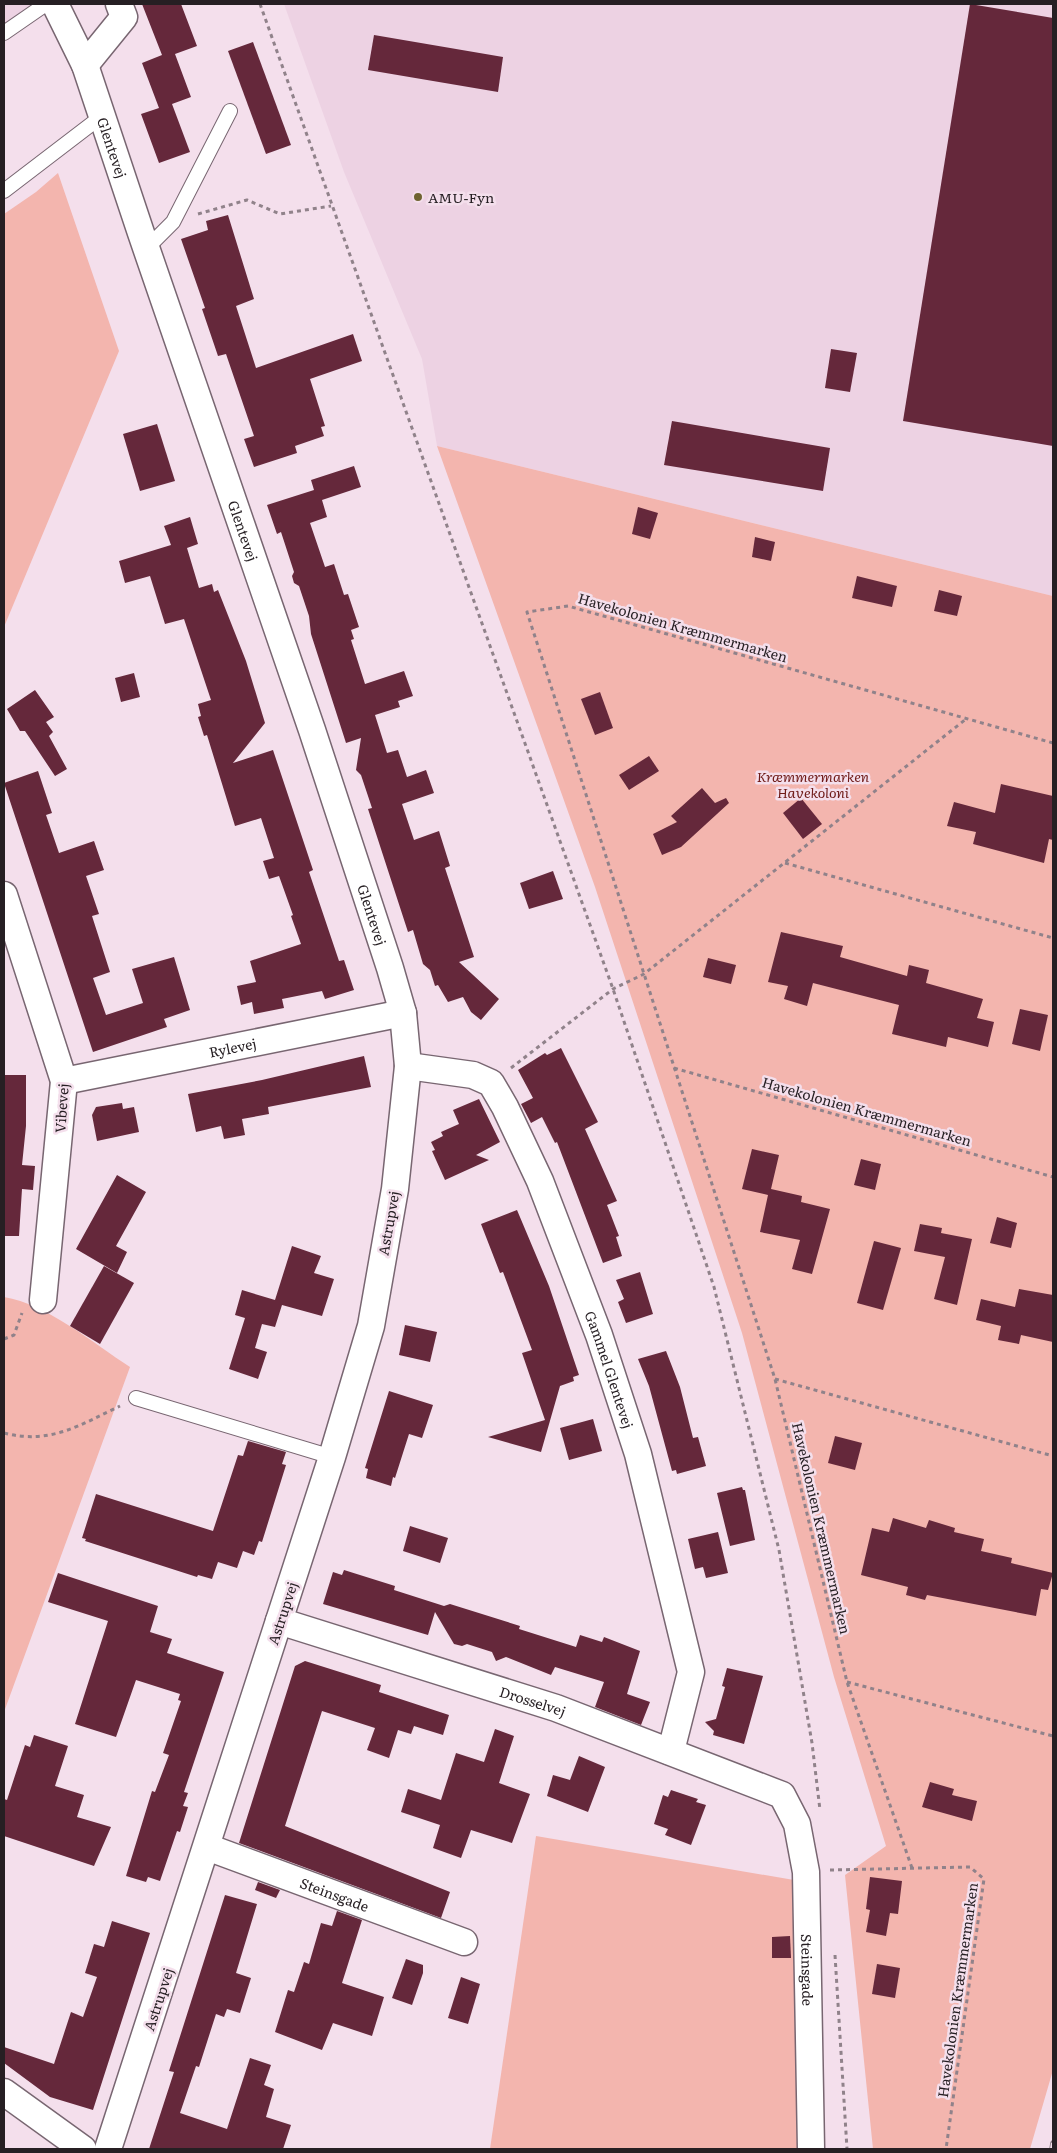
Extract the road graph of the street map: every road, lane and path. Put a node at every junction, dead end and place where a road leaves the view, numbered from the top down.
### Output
1 (46, 4) edge
2 (55, 4) edge
3 (119, 4) edge
4 (260, 4) edge
5 (4, 33) edge
6 (85, 65) junction
7 (230, 111) dead end
8 (102, 116) junction
9 (4, 191) edge
10 (331, 206) junction
11 (173, 222) junction
12 (146, 249) junction
13 (967, 719) junction
14 (1053, 743) edge
15 (785, 863) junction
16 (4, 895) edge
17 (1053, 938) edge
18 (644, 974) junction
19 (613, 988) junction
20 (403, 1013) junction
21 (408, 1066) junction
22 (674, 1068) junction
23 (64, 1081) junction
24 (491, 1083) junction
25 (1053, 1177) edge
26 (33, 1304) joint
27 (4, 1339) edge
28 (775, 1380) junction
29 (136, 1398) joint
30 (4, 1432) edge
31 (1053, 1456) edge
32 (332, 1457) junction
33 (279, 1621) junction
34 (847, 1682) junction
35 (1053, 1736) edge
36 (669, 1751) junction
37 (782, 1795) joint
38 (820, 1811) dead end
39 (207, 1847) junction
40 (912, 1868) junction
41 (828, 1879) dead end
42 (464, 1942) dead end
43 (834, 1947) dead end
44 (4, 2092) edge
45 (83, 2149) edge
46 (108, 2149) edge
47 (811, 2149) edge
48 (847, 2149) edge
49 (946, 2149) edge

1 - 5 lane
2 - 6 street, Glentevej
3 - 6 street
4 - 10 path
6 - 8 street, Glentevej
7 - 11 lane
8 - 9 lane
8 - 12 street, Glentevej
10 - 11 path
10 - 19 path
11 - 12 lane
12 - 20 street, Glentevej
13 - 14 path, Havekolonien Kræmmermarken
13 - 15 path
13 - 18 path, Havekolonien Kræmmermarken
15 - 17 path
15 - 18 path
16 - 23 street, Vibevej
18 - 19 path
18 - 22 path, Havekolonien Kræmmermarken
19 - 24 path
19 - 38 path
20 - 21 street, Glentevej
20 - 23 street, Rylevej
21 - 24 street
21 - 32 street, Astrupvej
22 - 25 path, Havekolonien Kræmmermarken
22 - 28 path, Havekolonien Kræmmermarken
23 - 26 street, Vibevej
24 - 36 street, Gammel Glentevej
26 - 27 path
28 - 31 path
28 - 34 path, Havekolonien Kræmmermarken
29 - 30 path
29 - 32 lane
32 - 33 street, Astrupvej
33 - 36 street, Drosselvej
33 - 39 street, Astrupvej
34 - 35 path
34 - 40 path, Havekolonien Kræmmermarken
36 - 37 street, Drosselvej
37 - 47 street, Steinsgade
39 - 42 street, Steinsgade
39 - 46 street, Astrupvej
40 - 41 path, Havekolonien Kræmmermarken
40 - 49 path, Havekolonien Kræmmermarken
43 - 48 path
44 - 45 street

